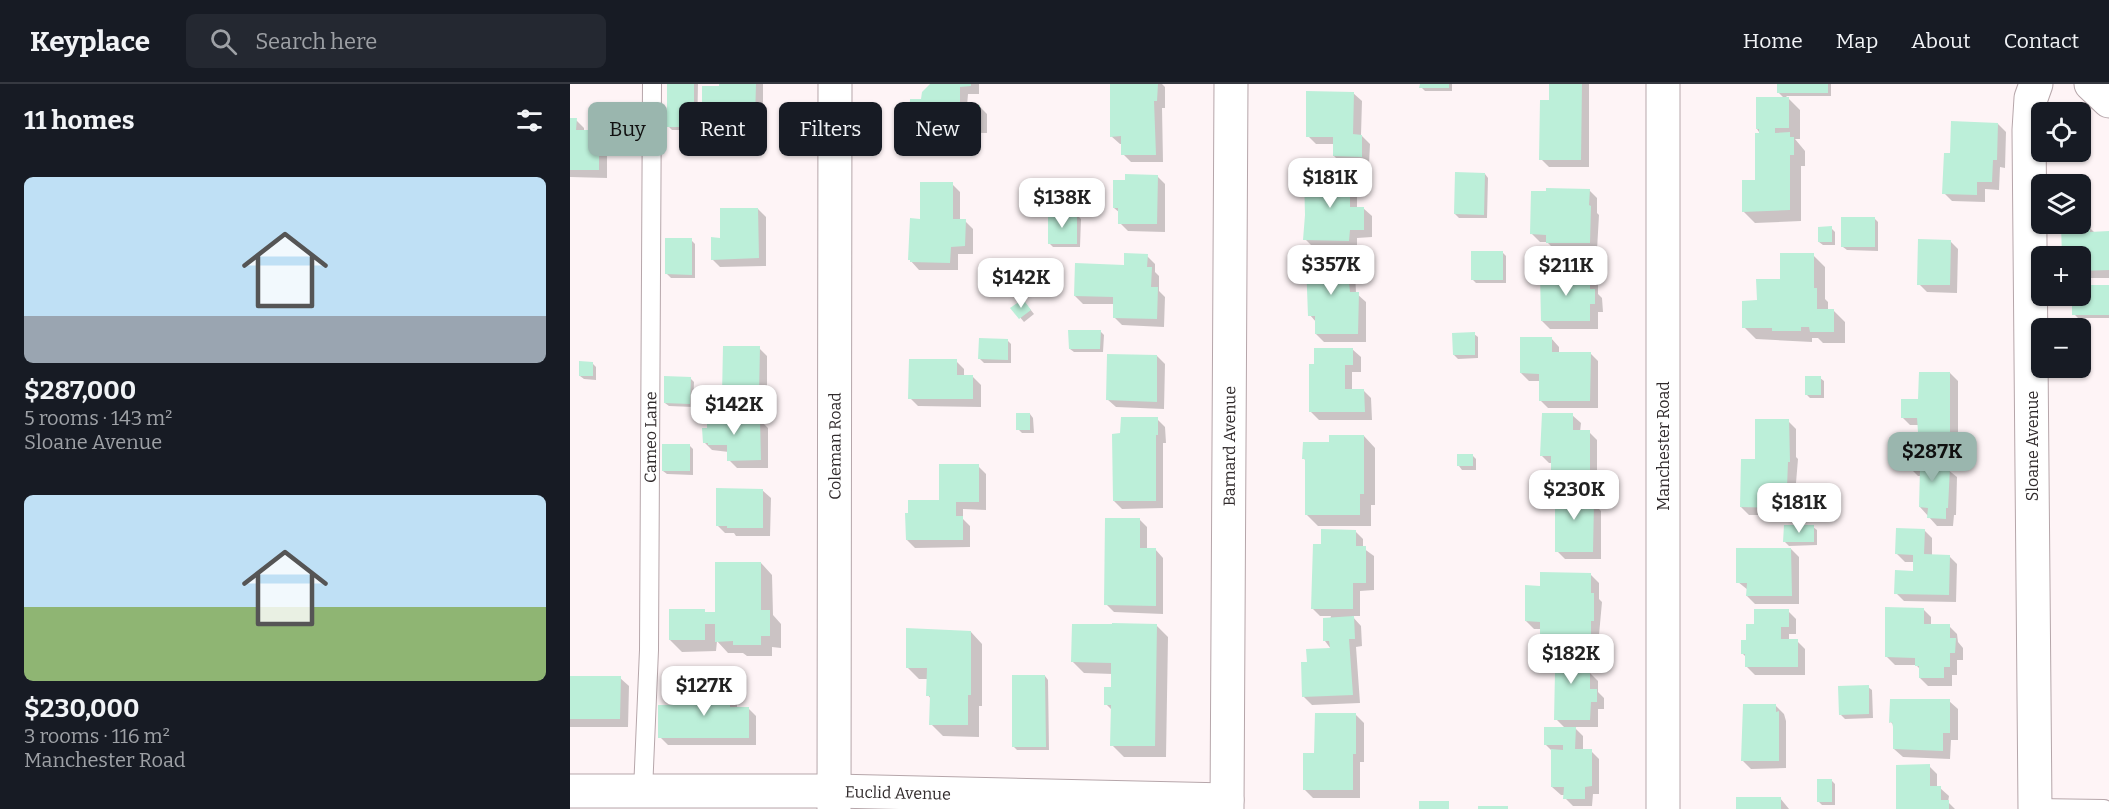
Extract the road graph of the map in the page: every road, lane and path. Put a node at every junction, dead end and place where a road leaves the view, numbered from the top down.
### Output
1 (652, 84) edge
2 (835, 84) edge
3 (1231, 84) edge
4 (1663, 84) edge
5 (2036, 84) edge
6 (2091, 84) edge
7 (2109, 102) edge
8 (570, 790) edge
9 (643, 790) junction
10 (834, 800) edge
11 (1227, 804) edge
12 (2035, 808) edge
13 (1663, 809) edge
14 (2104, 809) edge

1 - 9 lane, Cameo Lane
2 - 10 street, Coleman Road
3 - 11 street, Barnard Avenue
4 - 13 street, Manchester Road
5 - 12 street, Sloane Avenue
6 - 7 street
8 - 9 street, Euclid Avenue
9 - 10 street, Euclid Avenue
10 - 11 street, Euclid Avenue
12 - 14 lane

